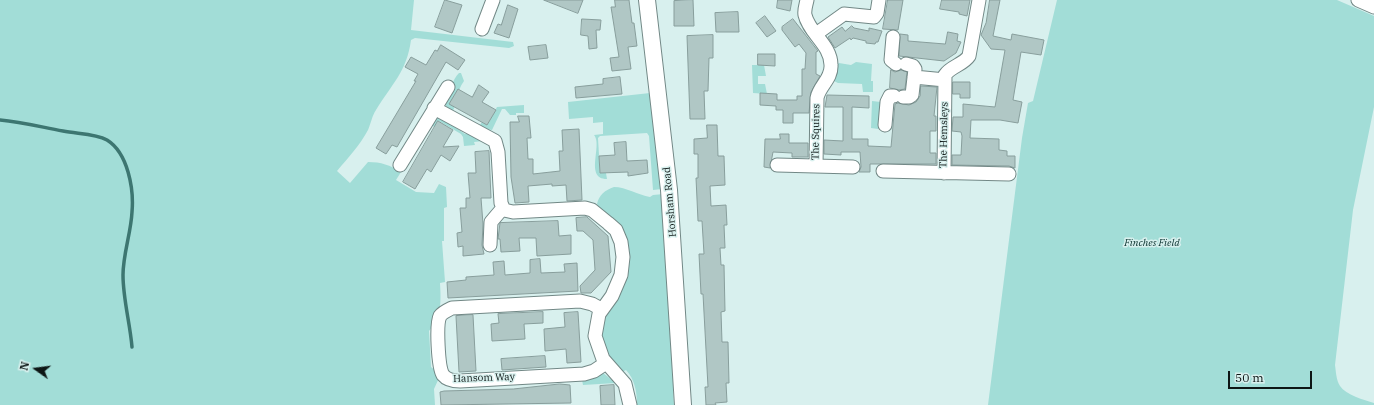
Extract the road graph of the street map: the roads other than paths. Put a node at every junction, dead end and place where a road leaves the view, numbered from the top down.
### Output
1 (493, 0) edge
2 (648, 0) edge
3 (807, 0) edge
4 (879, 0) edge
5 (979, 0) edge
6 (1358, 0) edge
7 (1374, 7) edge
8 (482, 29) dead end
9 (816, 34) junction
10 (893, 37) dead end
11 (909, 71) junction
12 (945, 80) junction
13 (448, 87) dead end
14 (434, 108) junction
15 (885, 125) dead end
16 (400, 165) dead end
17 (777, 165) dead end
18 (816, 166) junction
19 (852, 166) dead end
20 (883, 171) dead end
21 (944, 173) junction
22 (1009, 174) dead end
23 (502, 208) junction
24 (490, 245) dead end
25 (601, 309) junction
26 (606, 363) junction
27 (630, 405) edge
28 (682, 405) edge

1 - 8 street
2 - 28 street, Horsham Road
3 - 9 street, The Squires
4 - 9 street
5 - 12 street
6 - 7 street
9 - 18 street, The Squires
10 - 11 street
11 - 12 street
11 - 15 street
12 - 21 street, The Hemsleys
13 - 14 street
14 - 16 street
14 - 23 street
17 - 18 street
18 - 19 street
20 - 21 street
21 - 22 street, The Hemsleys
23 - 24 street
23 - 25 street
25 - 26 street
25 - 26 street, Hansom Way
26 - 27 street

